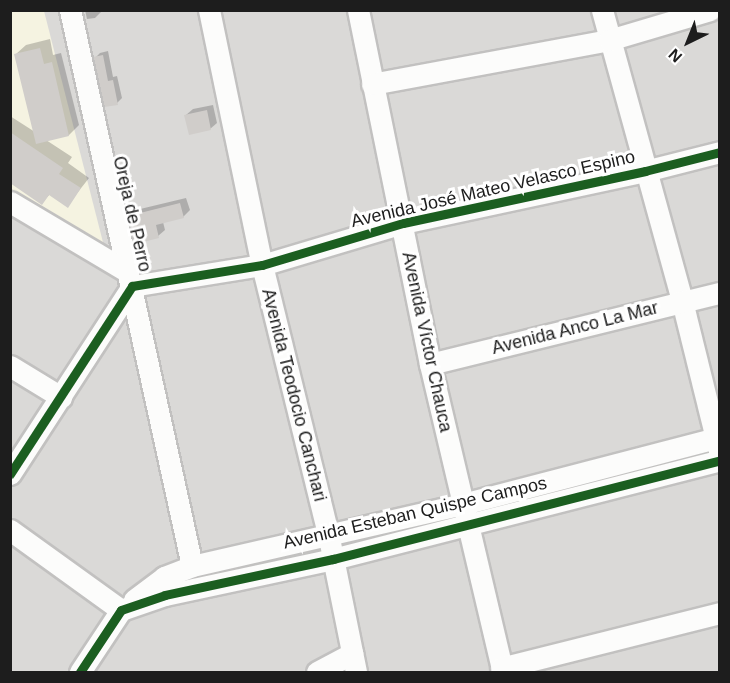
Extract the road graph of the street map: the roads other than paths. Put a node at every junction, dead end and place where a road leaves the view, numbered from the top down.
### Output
1 (70, 10) edge
2 (208, 10) edge
3 (358, 10) edge
4 (602, 10) edge
5 (710, 10) edge
6 (609, 40) junction
7 (372, 84) junction
8 (720, 152) edge
9 (645, 171) junction
10 (10, 202) edge
11 (403, 223) junction
12 (262, 264) junction
13 (130, 279) junction
14 (720, 293) edge
15 (682, 302) junction
16 (430, 364) junction
17 (10, 366) edge
18 (61, 397) junction
19 (718, 443) edge
20 (720, 460) edge
21 (10, 474) edge
22 (463, 504) junction
23 (468, 525) junction
24 (10, 530) edge
25 (328, 533) junction
26 (333, 559) junction
27 (192, 566) junction
28 (121, 610) junction
29 (720, 613) edge
30 (354, 663) edge
31 (502, 670) edge
32 (80, 672) edge
33 (317, 672) edge

1 - 13 street, Oreja de Perro
2 - 12 street, Avenida Teodocio Canchari
3 - 7 street, Avenida Víctor Chauca
4 - 6 street
5 - 6 street
6 - 7 street
6 - 9 street
7 - 11 street, Avenida Víctor Chauca
8 - 9 street, Avenida José Mateo Velasco Espino
9 - 11 street, Avenida José Mateo Velasco Espino
9 - 15 street
10 - 13 street
11 - 12 street, Avenida José Mateo Velasco Espino
11 - 16 street, Avenida Víctor Chauca
12 - 13 street, Avenida José Mateo Velasco Espino
12 - 25 street, Avenida Teodocio Canchari
13 - 18 street
13 - 27 street, Oreja de Perro
14 - 15 street, Avenida Anco La Mar
15 - 16 street, Avenida Anco La Mar
15 - 19 street
16 - 22 street, Avenida Víctor Chauca
17 - 18 street
18 - 21 street
19 - 22 street, Avenida Esteban Quispe Campos
20 - 23 street
22 - 23 street, Avenida Víctor Chauca
22 - 25 street, Avenida Esteban Quispe Campos
23 - 26 street
23 - 31 street, Avenida Víctor Chauca
24 - 28 street
25 - 26 street, Avenida Teodocio Canchari
25 - 27 street, Avenida Esteban Quispe Campos
26 - 28 street
26 - 30 street, Avenida Teodocio Canchari
27 - 28 street, Avenida Esteban Quispe Campos
28 - 32 street, Avenida Esteban Quispe Campos
29 - 31 street
30 - 33 street

